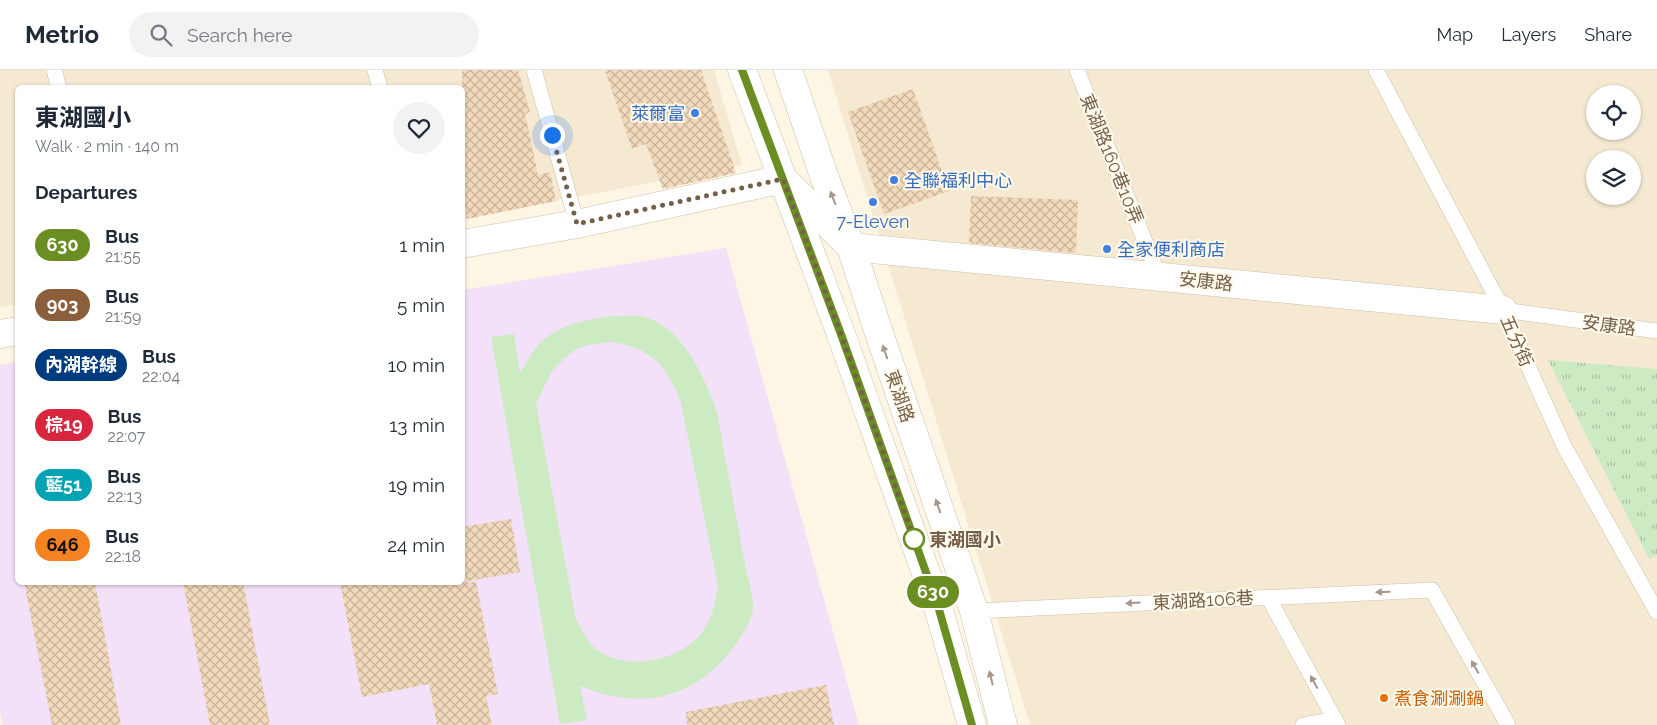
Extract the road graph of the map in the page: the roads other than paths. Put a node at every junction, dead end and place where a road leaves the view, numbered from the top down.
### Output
1 (54, 70) edge
2 (375, 70) edge
3 (534, 70) edge
4 (742, 70) edge
5 (788, 70) edge
6 (1077, 70) edge
7 (1376, 70) edge
8 (58, 85) edge
9 (379, 85) edge
10 (783, 179) junction
11 (577, 224) junction
12 (465, 243) edge
13 (851, 247) junction
14 (1159, 277) junction
15 (1503, 310) junction
16 (1657, 331) edge
17 (15, 332) edge
18 (0, 334) edge
19 (1268, 597) junction
20 (974, 611) junction
21 (1657, 612) edge
22 (1336, 722) edge
23 (972, 725) edge
24 (1003, 725) edge
25 (1303, 725) edge
26 (1508, 725) edge

1 - 8 lane
2 - 9 lane
3 - 11 lane
4 - 10 street, 東湖路
13 -> 5 street, 東湖路
6 - 14 lane, 東湖路160巷10弄
7 - 15 lane, 五分街
10 - 11 street
10 - 13 street
10 - 23 street, 東湖路
11 - 12 street
13 - 14 street, 安康路
20 -> 13 street, 東湖路
14 - 15 street, 安康路
15 - 16 lane, 安康路
15 - 21 lane, 五分街
17 - 18 street
19 -> 20 lane, 東湖路106巷
22 -> 19 lane
26 -> 19 lane, 東湖路106巷
24 -> 20 street, 東湖路
22 - 25 lane

